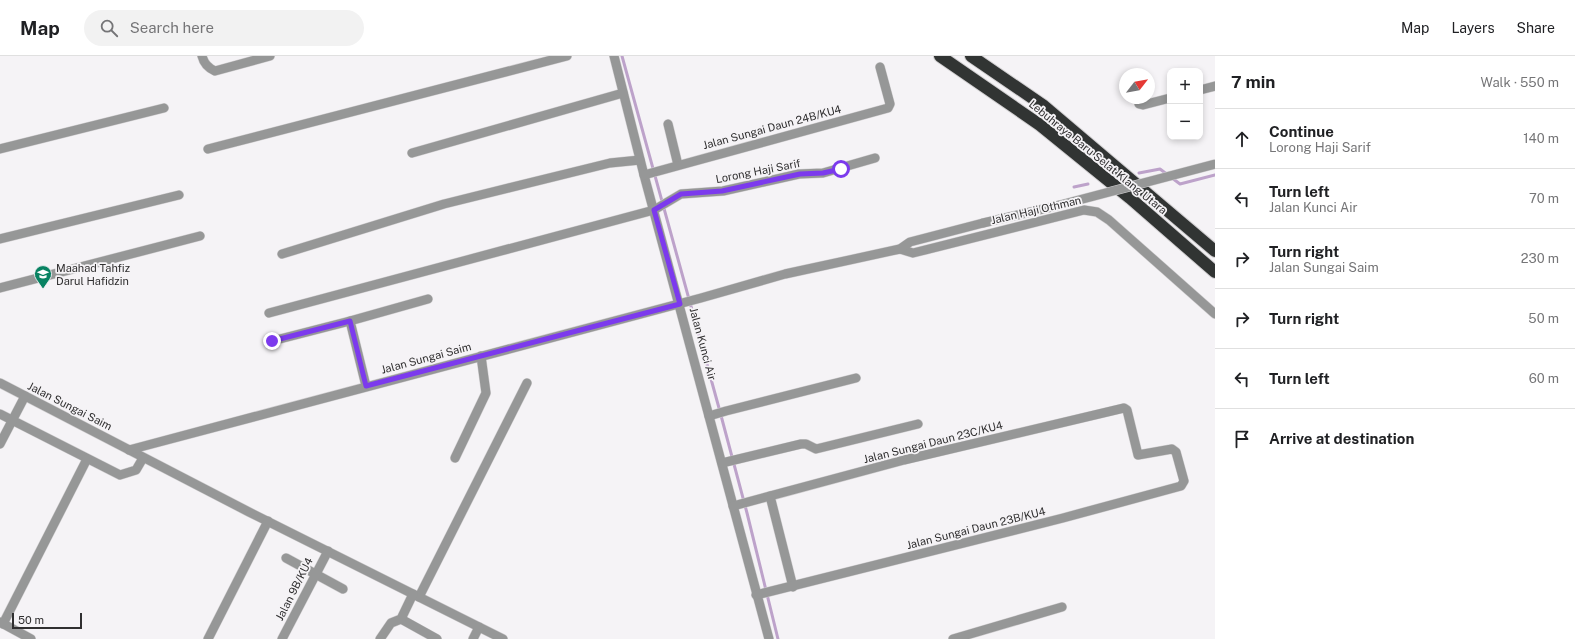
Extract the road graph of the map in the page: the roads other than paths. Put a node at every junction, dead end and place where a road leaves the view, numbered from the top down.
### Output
1 (202, 56) edge
2 (270, 56) edge
3 (567, 56) edge
4 (614, 56) edge
5 (940, 56) edge
6 (971, 56) edge
7 (880, 67) dead end
8 (1215, 86) edge
9 (1203, 89) edge
10 (623, 93) junction
11 (1167, 99) edge
12 (1155, 102) edge
13 (1139, 104) dead end
14 (1147, 104) edge
15 (164, 108) dead end
16 (668, 124) dead end
17 (0, 149) edge
18 (208, 149) dead end
19 (412, 153) dead end
20 (875, 158) dead end
21 (640, 160) junction
22 (1215, 164) edge
23 (678, 165) junction
24 (647, 174) junction
25 (179, 195) dead end
26 (657, 208) junction
27 (200, 236) dead end
28 (0, 239) edge
29 (900, 249) junction
30 (1215, 251) edge
31 (282, 254) dead end
32 (1215, 272) edge
33 (0, 288) edge
34 (428, 299) dead end
35 (682, 303) junction
36 (269, 313) dead end
37 (1215, 314) edge
38 (350, 321) junction
39 (272, 341) dead end
40 (481, 356) junction
41 (856, 378) dead end
42 (0, 383) edge
43 (527, 383) dead end
44 (366, 386) junction
45 (25, 396) junction
46 (0, 414) edge
47 (716, 414) junction
48 (12, 421) junction
49 (918, 424) dead end
50 (0, 444) edge
51 (129, 450) junction
52 (143, 458) junction
53 (455, 458) dead end
54 (87, 459) junction
55 (729, 462) junction
56 (1183, 484) joint
57 (770, 496) junction
58 (736, 505) junction
59 (268, 521) junction
60 (328, 551) junction
61 (286, 558) dead end
62 (316, 573) junction
63 (792, 587) junction
64 (343, 588) dead end
65 (416, 595) junction
66 (760, 595) junction
67 (1062, 607) dead end
68 (401, 619) junction
69 (2, 623) edge
70 (480, 627) junction
71 (31, 639) edge
72 (208, 639) edge
73 (282, 639) edge
74 (380, 639) edge
75 (437, 639) edge
76 (473, 639) edge
77 (503, 639) edge
78 (769, 639) edge
79 (953, 639) edge

1 - 2 street
3 - 18 street
4 - 10 street, Jalan Kunci Air
5 - 32 highway, Lebuhraya Baru Selat Klang Utara
6 - 30 highway, Lebuhraya Baru Selat Klang Utara
7 - 23 street, Jalan Sungai Daun 24B/KU4
8 - 9 street
10 - 19 street
10 - 21 street, Jalan Kunci Air
11 - 12 street
13 - 14 street
15 - 17 street
16 - 23 street
20 - 26 street, Lorong Haji Sarif
21 - 24 street, Jalan Kunci Air
21 - 31 street
22 - 29 street, bridge
23 - 24 street, Jalan Sungai Daun 24B/KU4
24 - 26 street, Jalan Kunci Air
25 - 28 street
26 - 35 street, Jalan Kunci Air
26 - 36 street, Lorong Haji Sarif
27 - 33 street
29 - 35 street, Jalan Sungai Saim
29 - 37 street, Jalan Haji Othman
34 - 38 street
35 - 40 street, Jalan Sungai Saim
35 - 47 street, Jalan Kunci Air
38 - 39 street
38 - 44 street
40 - 44 street, Jalan Sungai Saim
40 - 53 street
41 - 47 street
42 - 45 street, Jalan Sungai Saim
43 - 65 street
44 - 51 street, Jalan Sungai Saim
45 - 48 street
45 - 51 street, Jalan Sungai Saim
46 - 48 street
47 - 55 street, Jalan Kunci Air
48 - 50 street
48 - 54 street
49 - 55 street
51 - 52 street, Jalan Sungai Saim
52 - 54 street
52 - 59 street, Jalan Sungai Saim
54 - 69 street
55 - 58 street, Jalan Kunci Air
56 - 57 street, Jalan Sungai Daun 23C/KU4
56 - 63 street, Jalan Sungai Daun 23B/KU4
57 - 58 street, Jalan Sungai Daun 23C/KU4
57 - 63 street
58 - 66 street, Jalan Kunci Air
59 - 60 street, Jalan Sungai Saim
59 - 72 street
60 - 62 street, Jalan 9B/KU4
60 - 65 street, Jalan Sungai Saim
61 - 62 street
62 - 64 street
62 - 73 street, Jalan 9B/KU4
63 - 66 street, Jalan Sungai Daun 23B/KU4
65 - 68 street
65 - 70 street, Jalan Sungai Saim
66 - 78 street, Jalan Kunci Air
67 - 79 street
68 - 74 street
68 - 75 street
69 - 71 street
70 - 76 street
70 - 77 street, Jalan Sungai Saim

